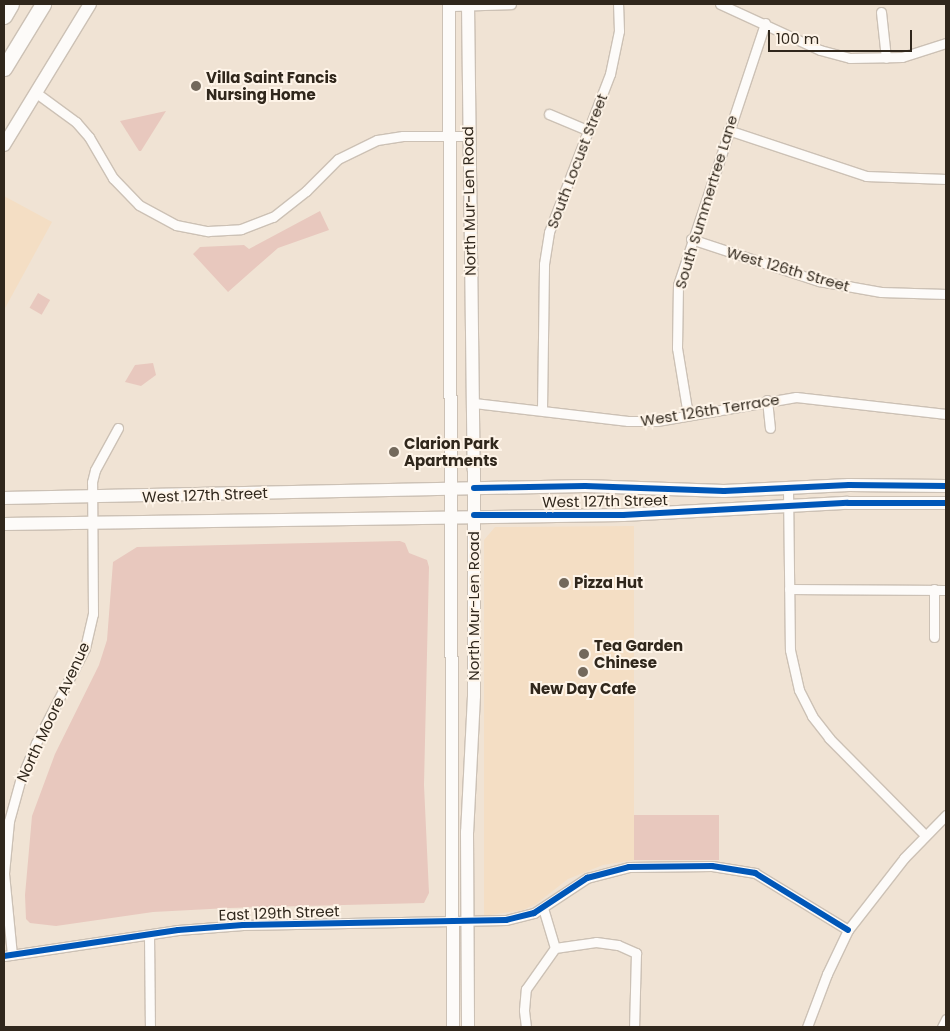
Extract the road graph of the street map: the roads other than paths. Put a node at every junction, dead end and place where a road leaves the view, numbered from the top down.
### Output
1 (11, 4) edge
2 (43, 4) edge
3 (90, 4) edge
4 (511, 4) edge
5 (618, 4) edge
6 (720, 4) edge
7 (449, 5) edge
8 (468, 5) edge
9 (881, 12) dead end
10 (4, 16) edge
11 (765, 23) junction
12 (946, 43) edge
13 (886, 58) junction
14 (4, 68) edge
15 (35, 92) junction
16 (549, 114) dead end
17 (587, 130) junction
18 (728, 130) junction
19 (449, 136) junction
20 (468, 136) junction
21 (4, 145) edge
22 (946, 179) edge
23 (691, 239) junction
24 (946, 294) edge
25 (767, 400) junction
26 (474, 403) junction
27 (542, 410) junction
28 (946, 414) edge
29 (688, 415) junction
30 (118, 428) dead end
31 (770, 428) dead end
32 (946, 486) edge
33 (451, 488) junction
34 (474, 488) junction
35 (788, 488) junction
36 (4, 498) edge
37 (92, 498) junction
38 (946, 503) edge
39 (788, 506) junction
40 (451, 515) junction
41 (474, 515) junction
42 (4, 524) edge
43 (94, 524) junction
44 (790, 589) junction
45 (934, 589) junction
46 (946, 590) edge
47 (934, 638) dead end
48 (946, 815) edge
49 (925, 835) junction
50 (543, 908) junction
51 (468, 922) junction
52 (453, 923) junction
53 (848, 930) junction
54 (149, 935) junction
55 (556, 948) junction
56 (8, 955) edge
57 (946, 1020) edge
58 (150, 1027) edge
59 (454, 1027) edge
60 (468, 1027) edge
61 (526, 1027) edge
62 (634, 1027) edge
63 (808, 1027) edge
64 (942, 1027) edge

1 - 10 highway
2 - 14 highway
3 - 15 main road
4 - 8 street
5 - 17 street, South Locust Street
6 - 11 street
7 - 8 street
7 - 19 main road, North Mur-Len Road
8 - 20 main road, North Mur-Len Road
9 - 13 street
11 - 13 street
11 - 18 street, South Summertree Lane
12 - 13 street
15 - 19 street
15 - 21 main road
16 - 17 street
17 - 27 street, South Locust Street
18 - 22 street
18 - 23 street, South Summertree Lane
19 - 20 street
19 - 33 main road, North Mur-Len Road
20 - 26 main road, North Mur-Len Road
23 - 24 street, West 126th Street
23 - 29 street, South Summertree Lane
25 - 28 street, West 126th Terrace
25 - 29 street, West 126th Terrace
25 - 31 street
26 - 27 street, West 126th Terrace
26 - 34 main road, North Mur-Len Road
27 - 29 street, West 126th Terrace
30 - 37 street, North Moore Avenue
32 - 35 main road, West 127th Street
33 - 34 main road, West 127th Street
33 - 37 main road, West 127th Street
33 - 40 main road, North Mur-Len Road
34 - 35 main road, West 127th Street
34 - 41 main road, North Mur-Len Road
35 - 39 street
36 - 37 main road, West 127th Street
37 - 43 street, North Moore Avenue
38 - 39 main road, West 127th Street
39 - 41 main road, West 127th Street
39 - 44 street
40 - 41 main road, West 127th Street
40 - 43 main road, West 127th Street
40 - 52 main road, North Mur-Len Road
41 - 51 main road, North Mur-Len Road
42 - 43 main road, West 127th Street
43 - 56 street, North Moore Avenue
44 - 45 street
44 - 49 street
45 - 46 street
45 - 47 street
48 - 49 street
49 - 53 street
50 - 51 street, East 129th Street
50 - 53 street, East 129th Street
50 - 55 street
51 - 52 street, East 129th Street
51 - 60 main road, North Mur-Len Road
52 - 54 street, East 129th Street
52 - 59 main road, North Mur-Len Road
53 - 63 street
54 - 56 street, East 129th Street
54 - 58 street
55 - 61 street
55 - 62 street
57 - 64 street

